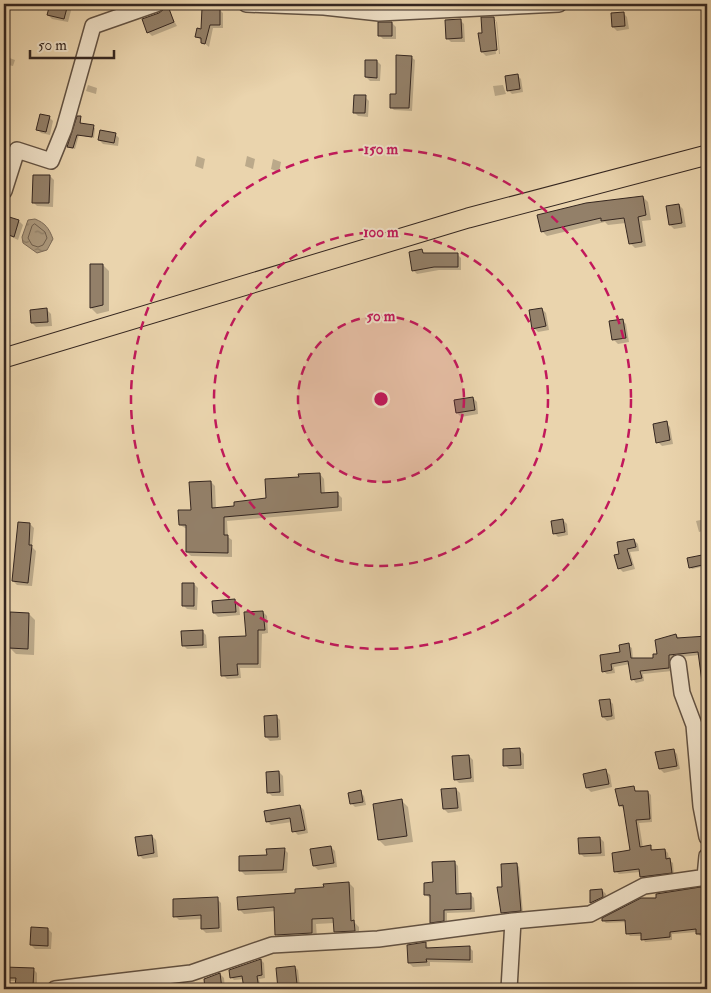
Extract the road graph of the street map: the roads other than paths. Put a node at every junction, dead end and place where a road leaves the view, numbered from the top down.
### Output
1 (156, 4) edge
2 (246, 4) edge
3 (559, 4) edge
4 (707, 142) edge
5 (707, 155) edge
6 (4, 191) edge
7 (4, 345) edge
8 (4, 358) edge
9 (678, 664) dead end
10 (707, 837) edge
11 (707, 856) edge
12 (706, 877) edge
13 (513, 921) junction
14 (55, 989) edge
15 (509, 989) edge

1 - 6 street
2 - 3 street
4 - 7 main road
5 - 8 main road
9 - 10 street
11 - 12 street
12 - 13 street
13 - 14 street
13 - 15 street

